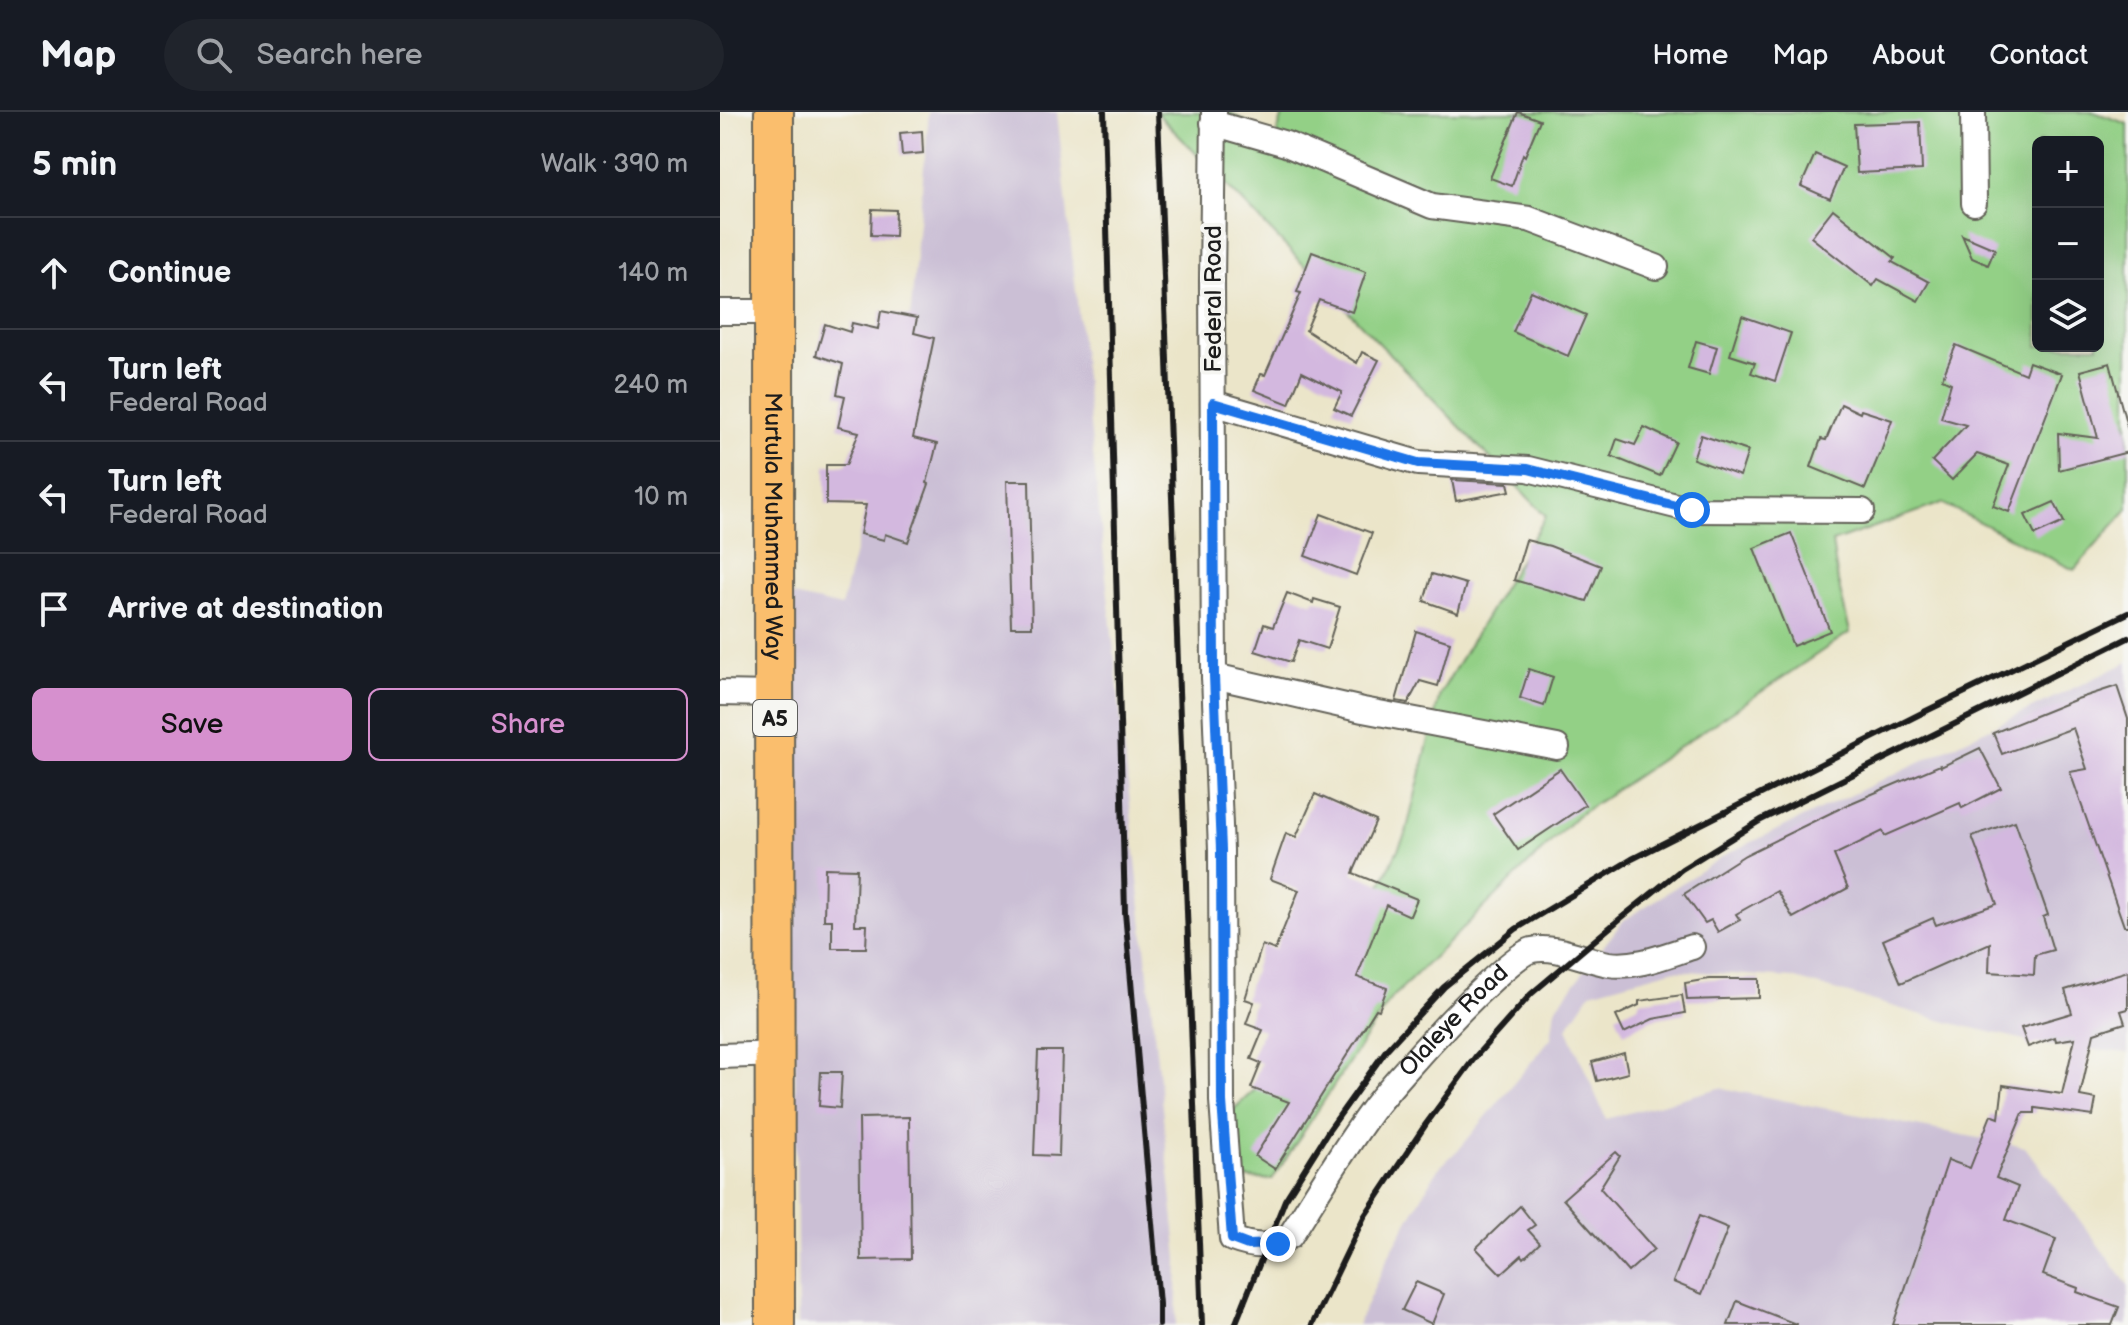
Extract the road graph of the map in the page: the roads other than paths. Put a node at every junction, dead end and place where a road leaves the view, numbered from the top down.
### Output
1 (774, 112) edge
2 (1973, 112) edge
3 (1214, 118) edge
4 (1974, 203) dead end
5 (1656, 267) dead end
6 (720, 312) edge
7 (773, 312) junction
8 (1213, 403) junction
9 (1862, 511) dead end
10 (1214, 676) junction
11 (720, 693) edge
12 (775, 694) junction
13 (1557, 747) dead end
14 (1692, 947) dead end
15 (777, 1054) junction
16 (720, 1056) edge
17 (1290, 1236) joint
18 (775, 1325) edge

1 - 7 main road, Murtula Muhammed Way / A5
2 - 4 street
3 - 5 street
3 - 8 street, Federal Road
6 - 7 street
7 - 12 main road, Murtula Muhammed Way / A5
8 - 9 street
8 - 10 street, Federal Road
10 - 13 street
10 - 17 street, Federal Road
11 - 12 street
12 - 15 main road, Murtula Muhammed Way / A5
14 - 17 street, Olaleye Road
15 - 16 street
15 - 18 main road, Murtula Muhammed Way / A5

